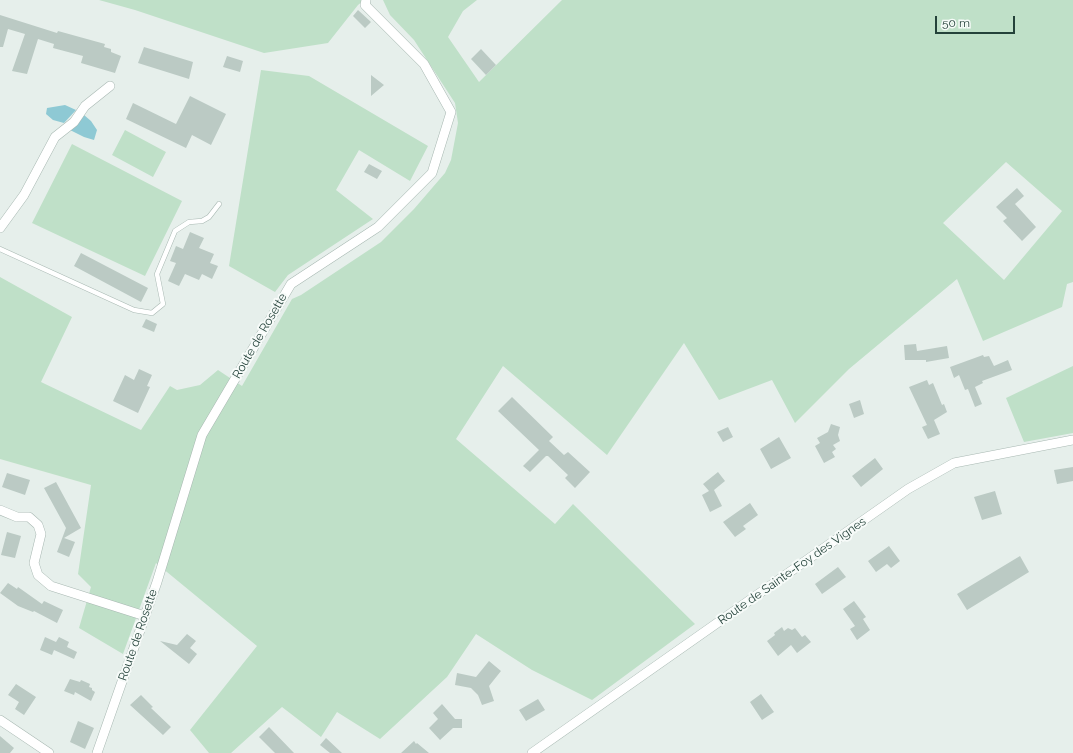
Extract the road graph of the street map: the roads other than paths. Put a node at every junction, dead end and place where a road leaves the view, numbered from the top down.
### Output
1 (366, 0) edge
2 (110, 86) dead end
3 (219, 204) dead end
4 (0, 228) edge
5 (0, 249) edge
6 (1073, 440) edge
7 (0, 510) edge
8 (145, 616) junction
9 (0, 720) edge
10 (50, 753) edge
11 (97, 753) edge
12 (532, 753) edge

1 - 8 street, Route de Rosette
2 - 4 street
3 - 5 lane
6 - 12 street, Route de Sainte-Foy des Vignes
7 - 8 street
8 - 11 street, Route de Rosette
9 - 10 street

